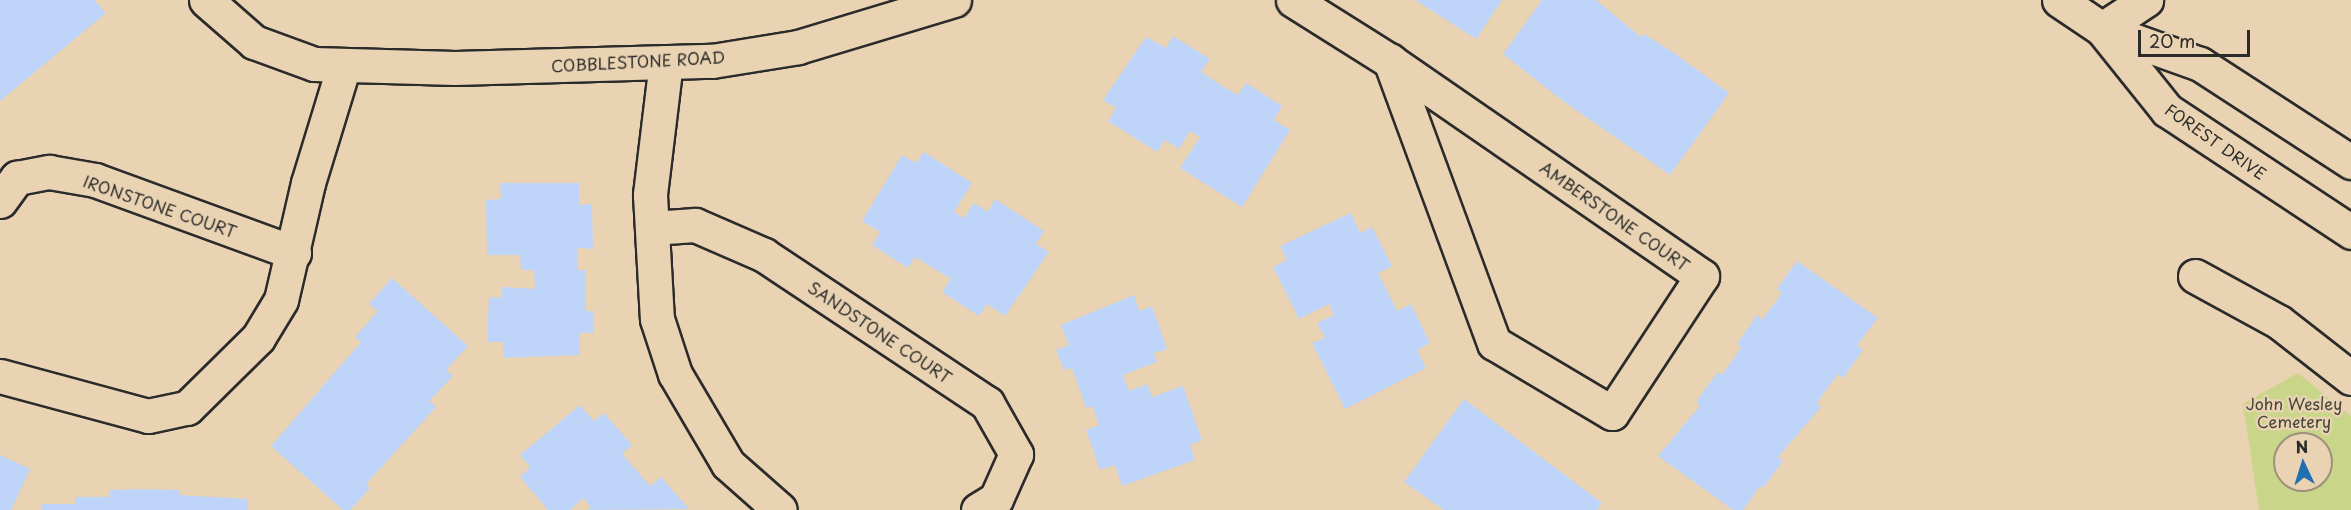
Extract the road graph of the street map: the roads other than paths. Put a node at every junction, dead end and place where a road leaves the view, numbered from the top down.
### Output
1 (206, 0) edge
2 (954, 0) edge
3 (1293, 0) edge
4 (2059, 0) edge
5 (2146, 0) edge
6 (2102, 29) junction
7 (1390, 61) junction
8 (666, 62) junction
9 (329, 65) junction
10 (2351, 162) edge
11 (0, 201) edge
12 (652, 228) junction
13 (2351, 232) edge
14 (294, 253) junction
15 (2194, 276) dead end
16 (0, 376) edge
17 (2351, 378) edge
18 (780, 510) edge
19 (978, 510) edge

1 - 9 street, COBBLESTONE ROAD
2 - 8 street, COBBLESTONE ROAD
3 - 7 street, AMBERSTONE COURT
4 - 6 street, FOREST DRIVE
5 - 6 street
6 - 10 street, FOREST DRIVE
6 - 13 street, FOREST DRIVE
7 - 7 street, AMBERSTONE COURT
8 - 9 street, COBBLESTONE ROAD
8 - 12 street
9 - 14 street
11 - 14 street, IRONSTONE COURT
12 - 18 street
12 - 19 street, SANDSTONE COURT
14 - 16 street
15 - 17 street

